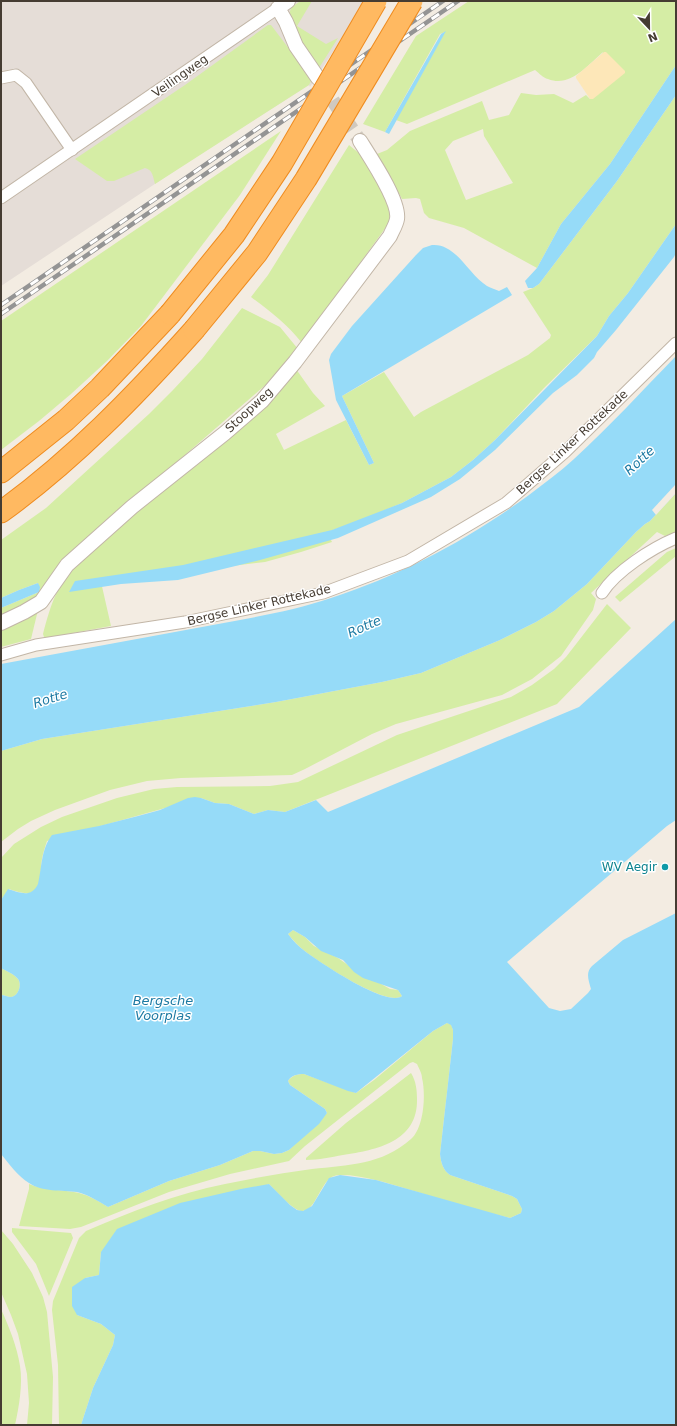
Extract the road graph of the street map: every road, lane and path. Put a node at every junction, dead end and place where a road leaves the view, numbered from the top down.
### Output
1 (376, 1) edge
2 (412, 1) edge
3 (283, 5) edge
4 (1, 78) edge
5 (318, 78) tunnel mouth
6 (360, 141) tunnel mouth
7 (72, 150) junction
8 (1, 198) edge
9 (676, 343) edge
10 (1, 472) edge
11 (1, 512) edge
12 (676, 538) edge
13 (602, 593) dead end
14 (1, 623) edge
15 (1, 655) edge

1 - 10 highway, bridge
2 - 11 highway, bridge
3 - 5 street
3 - 7 street, Veilingweg
4 - 7 street
6 - 14 street, Stoopweg
7 - 8 street, Veilingweg
9 - 15 street, Bergse Linker Rottekade
12 - 13 street

